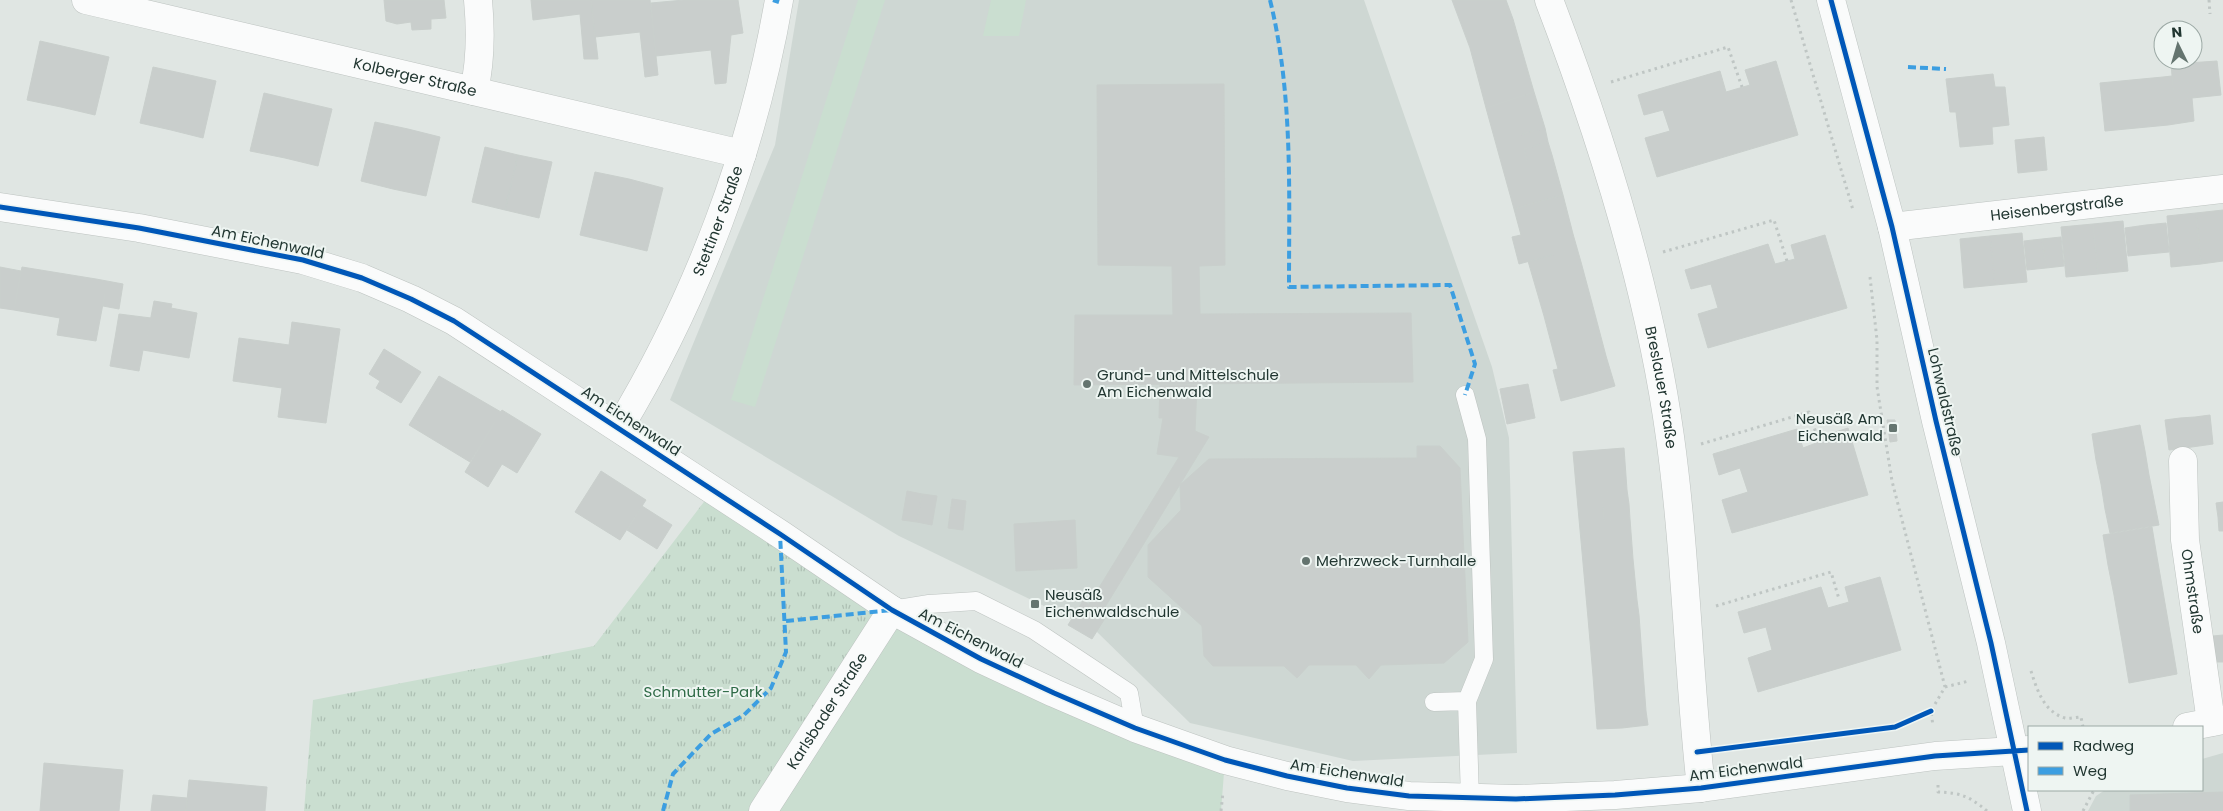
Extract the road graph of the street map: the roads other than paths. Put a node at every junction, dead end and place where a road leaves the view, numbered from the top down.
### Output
1 (86, 0) edge
2 (478, 0) edge
3 (779, 0) edge
4 (1549, 0) edge
5 (1831, 0) edge
6 (474, 91) junction
7 (742, 154) junction
8 (2223, 188) edge
9 (0, 207) edge
10 (1892, 228) junction
11 (1465, 395) dead end
12 (619, 428) junction
13 (2183, 461) dead end
14 (892, 610) junction
15 (1467, 701) junction
16 (1434, 702) dead end
17 (2207, 723) edge
18 (1135, 728) junction
19 (2022, 750) edge
20 (1701, 788) junction
21 (1470, 798) junction
22 (763, 811) edge
23 (2027, 811) edge

1 - 6 street, Kolberger Straße
2 - 6 street
3 - 7 street, Stettiner Straße
4 - 20 street, Breslauer Straße
5 - 10 street, Lohwaldstraße
6 - 7 street, Kolberger Straße
7 - 12 street, Stettiner Straße
8 - 10 street, Heisenbergstraße
9 - 12 street, Am Eichenwald
10 - 19 street, Lohwaldstraße
11 - 15 lane
12 - 14 street, Am Eichenwald
13 - 17 street, Ohmstraße
14 - 18 street, Am Eichenwald
14 - 18 lane
14 - 22 street, Karlsbader Straße
15 - 16 lane
15 - 21 lane
18 - 21 street, Am Eichenwald
19 - 20 street, Am Eichenwald
19 - 23 street, Lohwaldstraße
20 - 21 street, Am Eichenwald

